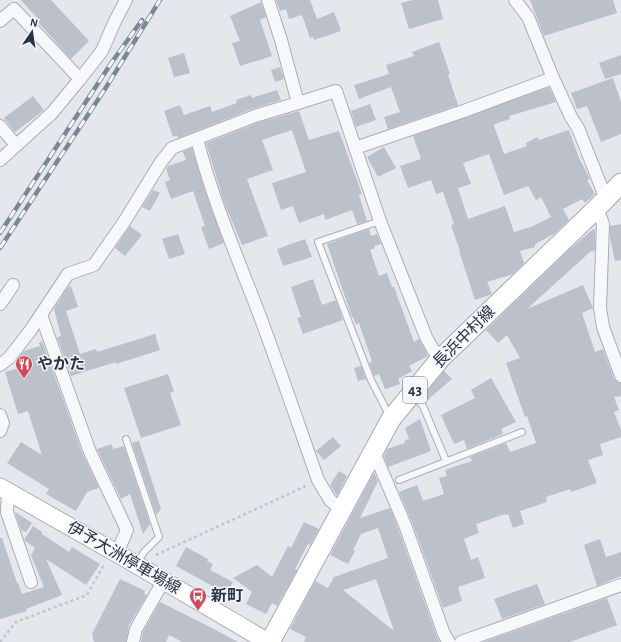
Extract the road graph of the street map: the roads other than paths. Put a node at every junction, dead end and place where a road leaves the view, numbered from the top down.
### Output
1 (126, 0) edge
2 (268, 0) edge
3 (515, 0) edge
4 (0, 21) edge
5 (553, 78) junction
6 (80, 79) junction
7 (298, 103) junction
8 (0, 126) edge
9 (197, 139) junction
10 (16, 145) junction
11 (355, 148) junction
12 (0, 160) edge
13 (621, 183) edge
14 (601, 203) junction
15 (380, 221) junction
16 (13, 285) dead end
17 (0, 304) edge
18 (41, 315) junction
19 (440, 359) junction
20 (0, 365) edge
21 (621, 376) edge
22 (412, 393) junction
23 (0, 415) edge
24 (391, 419) junction
25 (0, 431) edge
26 (522, 432) dead end
27 (126, 438) dead end
28 (372, 455) junction
29 (446, 461) junction
30 (399, 480) dead end
31 (4, 489) edge
32 (341, 510) junction
33 (114, 552) junction
34 (140, 566) junction
35 (164, 580) junction
36 (31, 582) dead end
37 (621, 585) edge
38 (133, 642) edge
39 (269, 642) edge
40 (450, 642) edge
41 (461, 642) edge

1 - 6 street
2 - 7 street
3 - 5 street
4 - 6 street
5 - 11 street
5 - 14 street
6 - 10 street
7 - 9 street
7 - 11 street
8 - 10 street
9 - 18 street
9 - 32 street
10 - 12 street
11 - 15 street
13 - 14 main road, 長浜中村線 / 43
14 - 19 main road, 長浜中村線 / 43
14 - 21 street
15 - 19 street
15 - 24 lane
16 - 17 street
18 - 20 street
18 - 33 street
19 - 22 main road, 長浜中村線 / 43
22 - 24 main road, 長浜中村線 / 43
22 - 29 lane
23 - 25 street
24 - 28 main road, 長浜中村線 / 43
26 - 29 lane
27 - 34 lane
28 - 32 main road, 長浜中村線 / 43
28 - 40 street
29 - 30 lane
31 - 33 main road, 伊予大洲停車場線
31 - 36 street
32 - 39 main road, 長浜中村線 / 43
33 - 34 main road, 伊予大洲停車場線
34 - 35 main road, 伊予大洲停車場線
35 - 38 street
35 - 39 main road, 伊予大洲停車場線
37 - 41 street

